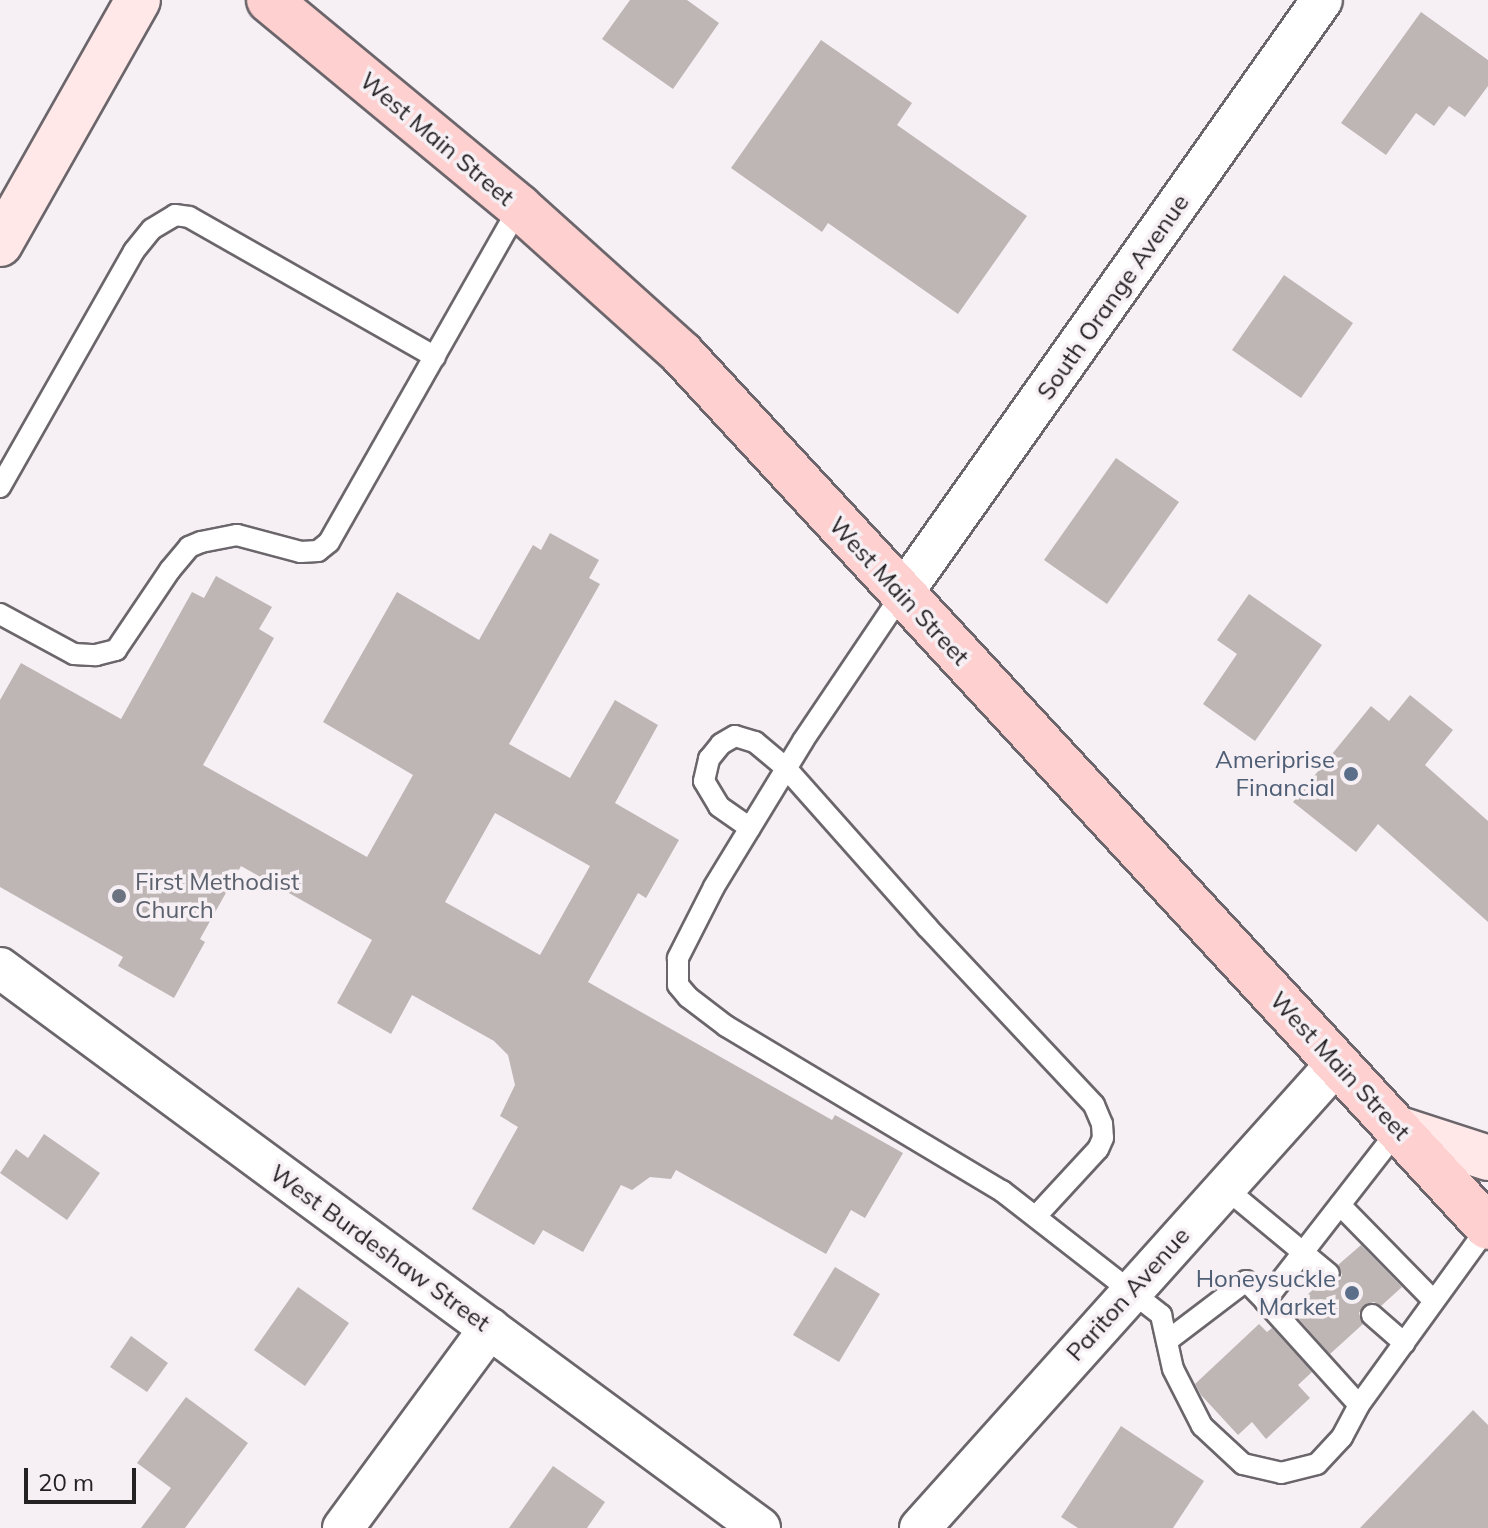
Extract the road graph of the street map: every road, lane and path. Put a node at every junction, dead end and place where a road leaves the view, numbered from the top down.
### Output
1 (138, 0) edge
2 (269, 0) edge
3 (1322, 0) edge
4 (519, 207) junction
5 (0, 244) edge
6 (435, 357) junction
7 (0, 487) edge
8 (902, 594) junction
9 (0, 614) edge
10 (786, 768) junction
11 (745, 836) junction
12 (0, 968) edge
13 (1338, 1062) junction
14 (1399, 1129) junction
15 (1488, 1158) edge
16 (1224, 1187) junction
17 (1340, 1205) junction
18 (1037, 1215) junction
19 (1488, 1227) edge
20 (1304, 1250) junction
21 (1329, 1274) dead end
22 (1129, 1292) junction
23 (1265, 1301) junction
24 (1434, 1301) junction
25 (1372, 1315) dead end
26 (490, 1328) junction
27 (1167, 1341) junction
28 (1404, 1343) junction
29 (1359, 1405) junction
30 (343, 1528) edge
31 (760, 1528) edge
32 (920, 1528) edge

1 - 5 street
2 - 4 main road, West Main Street
3 - 8 street, South Orange Avenue
4 - 6 lane
4 - 8 main road, West Main Street
6 - 7 lane
6 - 9 lane
8 - 10 lane
8 - 13 main road, West Main Street
10 - 11 lane
10 - 11 lane
10 - 18 lane
11 - 18 lane
12 - 26 street, West Burdeshaw Street
13 - 14 main road, West Main Street
13 - 16 street, Pariton Avenue
14 - 15 street
14 - 17 lane
14 - 19 main road, West Main Street
16 - 20 lane
16 - 22 street, Pariton Avenue
17 - 20 lane
17 - 24 lane
18 - 22 lane
19 - 24 lane
20 - 21 lane
20 - 23 lane
22 - 27 lane
22 - 32 street, Pariton Avenue
23 - 27 lane
23 - 29 lane
24 - 28 lane
25 - 28 lane
26 - 30 street
26 - 31 street, West Burdeshaw Street
27 - 29 lane
28 - 29 lane

